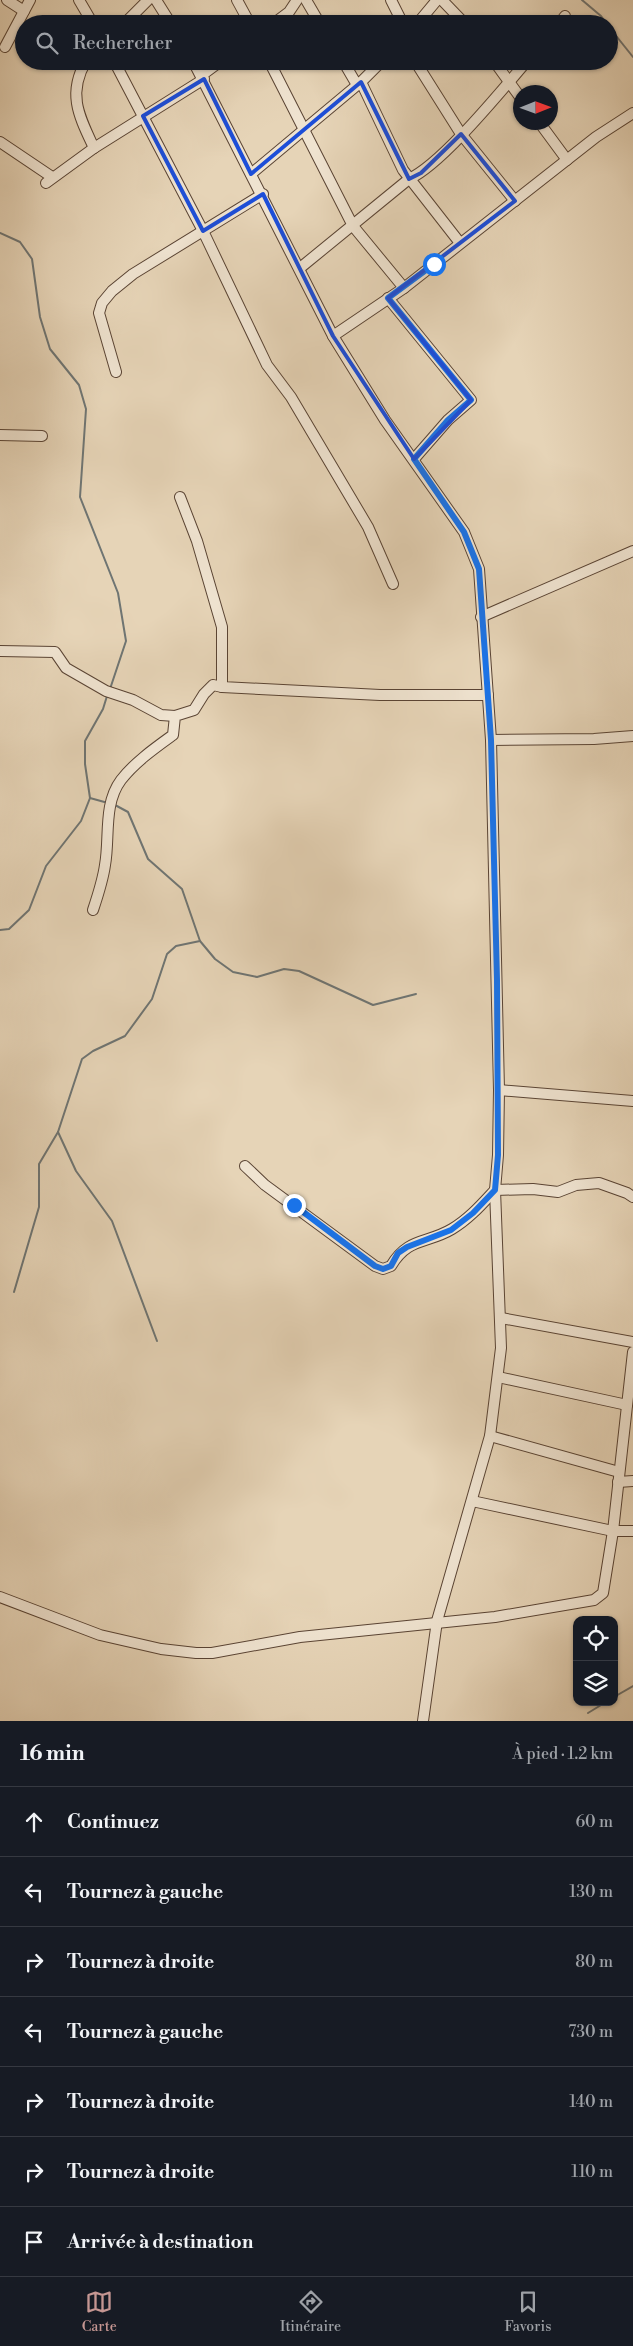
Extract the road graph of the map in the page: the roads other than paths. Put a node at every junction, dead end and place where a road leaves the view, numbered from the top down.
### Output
1 (7, 0) edge
2 (30, 0) edge
3 (79, 0) edge
4 (148, 0) edge
5 (156, 0) edge
6 (237, 0) edge
7 (297, 0) edge
8 (306, 0) edge
9 (391, 0) edge
10 (437, 0) edge
11 (442, 0) edge
12 (24, 11) junction
13 (22, 15) edge
14 (88, 15) edge
15 (133, 15) edge
16 (165, 15) edge
17 (245, 15) edge
18 (285, 15) edge
19 (315, 15) edge
20 (398, 15) edge
21 (424, 15) edge
22 (456, 15) edge
23 (15, 28) edge
24 (5, 47) dead end
25 (81, 70) edge
26 (119, 70) edge
27 (199, 70) edge
28 (211, 70) edge
29 (274, 70) edge
30 (349, 70) edge
31 (373, 70) edge
32 (421, 70) edge
33 (501, 70) edge
34 (520, 70) edge
35 (203, 77) junction
36 (510, 82) junction
37 (359, 84) junction
38 (513, 86) edge
39 (633, 113) edge
40 (143, 116) junction
41 (304, 130) junction
42 (545, 130) edge
43 (461, 134) junction
44 (0, 142) edge
45 (94, 148) junction
46 (567, 160) junction
47 (251, 174) junction
48 (409, 179) junction
49 (262, 194) junction
50 (515, 201) junction
51 (353, 226) junction
52 (203, 230) junction
53 (460, 243) junction
54 (300, 268) junction
55 (404, 288) junction
56 (388, 298) junction
57 (333, 336) junction
58 (116, 372) dead end
59 (0, 435) edge
60 (42, 436) dead end
61 (414, 459) junction
62 (180, 496) dead end
63 (633, 551) edge
64 (393, 584) dead end
65 (481, 617) junction
66 (0, 650) edge
67 (222, 687) junction
68 (488, 695) junction
69 (175, 716) junction
70 (633, 736) edge
71 (491, 740) junction
72 (93, 910) dead end
73 (499, 1090) junction
74 (633, 1101) edge
75 (245, 1166) dead end
76 (495, 1190) junction
77 (633, 1197) edge
78 (501, 1318) junction
79 (633, 1342) edge
80 (633, 1352) edge
81 (632, 1363) edge
82 (498, 1377) junction
83 (627, 1405) junction
84 (629, 1419) edge
85 (490, 1436) junction
86 (618, 1477) junction
87 (633, 1480) edge
88 (472, 1501) junction
89 (613, 1531) junction
90 (633, 1532) edge
91 (0, 1598) edge
92 (437, 1621) junction
93 (423, 1721) edge

1 - 12 street
2 - 12 street
3 - 14 street
4 - 15 street
5 - 16 street
6 - 17 street
7 - 18 street
8 - 19 street
9 - 20 street
10 - 21 street
11 - 22 street
12 - 13 street
23 - 24 street
25 - 45 street
26 - 40 street
27 - 35 street
28 - 35 street
29 - 41 street
30 - 37 street
31 - 37 street
32 - 43 street
33 - 36 street
34 - 36 street
35 - 40 street
35 - 47 street
36 - 38 street
36 - 43 street
37 - 41 street
37 - 48 street
39 - 46 street
40 - 45 street
40 - 52 street
41 - 47 street
41 - 51 street
42 - 46 street
43 - 48 street
43 - 50 street
44 - 45 street
46 - 50 street
47 - 49 street
48 - 51 street
48 - 53 street
49 - 52 street
49 - 54 street
50 - 53 street
51 - 54 street
51 - 55 street
52 - 58 street
52 - 64 street
53 - 55 street
54 - 57 street
55 - 56 street
56 - 57 street
56 - 61 street
57 - 61 street
59 - 60 street
61 - 65 street
62 - 67 street
63 - 65 street
65 - 68 street
66 - 69 street
67 - 68 street
67 - 69 street
68 - 71 street
69 - 72 street
70 - 71 street
71 - 73 street
73 - 74 street
73 - 76 street
75 - 76 street
76 - 77 street
76 - 78 street
78 - 79 street
78 - 82 street
80 - 81 street
81 - 83 street
82 - 83 street
82 - 85 street
83 - 84 street
84 - 86 street
85 - 86 street
85 - 88 street
86 - 87 street
86 - 89 street
88 - 89 street
88 - 92 street
89 - 90 street
89 - 92 street
91 - 92 street
92 - 93 street

